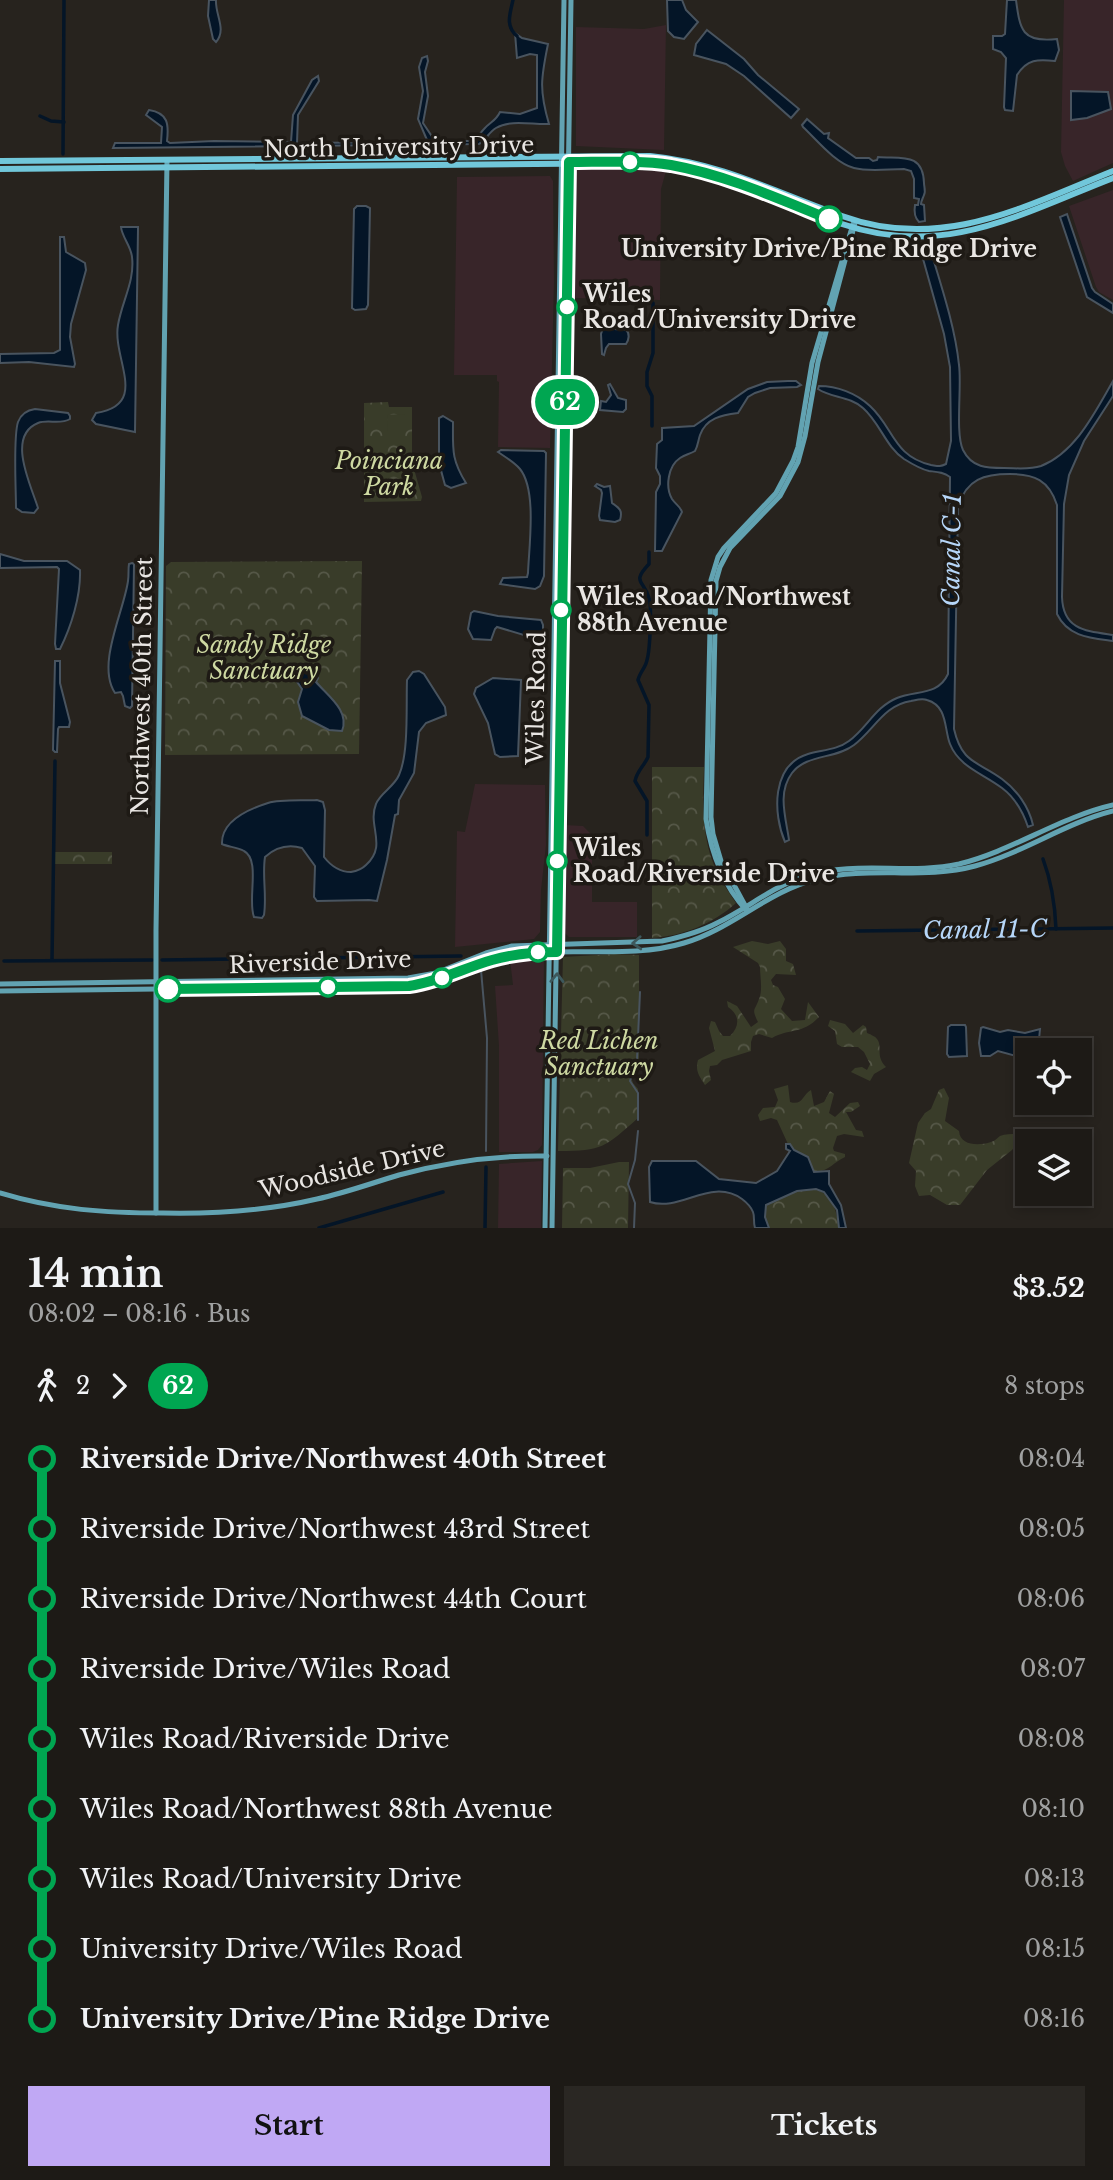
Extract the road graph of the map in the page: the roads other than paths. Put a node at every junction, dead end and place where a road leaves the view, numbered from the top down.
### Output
1 (564, 0) edge
2 (571, 0) edge
3 (469, 158) junction
4 (566, 159) junction
5 (0, 161) edge
6 (167, 163) junction
7 (462, 164) junction
8 (0, 169) edge
9 (1113, 171) edge
10 (1113, 178) edge
11 (1083, 183) junction
12 (760, 188) junction
13 (1076, 192) junction
14 (854, 225) junction
15 (1113, 806) edge
16 (1113, 811) edge
17 (746, 908) junction
18 (549, 944) junction
19 (557, 944) junction
20 (549, 952) junction
21 (557, 952) junction
22 (473, 959) junction
23 (446, 976) junction
24 (0, 984) edge
25 (156, 986) junction
26 (0, 991) edge
27 (551, 1156) junction
28 (0, 1194) edge
29 (156, 1213) junction
30 (545, 1228) edge
31 (552, 1228) edge

1 - 4 street, Wiles Road
2 - 4 street, Wiles Road
3 - 4 main road, North University Drive
3 - 6 main road, North University Drive
3 - 7 main road
4 - 7 main road, North University Drive
4 - 12 main road, North University Drive
4 - 12 main road, North University Drive
4 - 18 street, Wiles Road
4 - 19 street, Wiles Road
5 - 6 main road, North University Drive
6 - 7 main road, North University Drive
6 - 8 main road, North University Drive
6 - 25 street, Northwest 40th Street
9 - 11 main road, North University Drive
10 - 13 main road, North University Drive
11 - 13 main road
11 - 14 main road, North University Drive
12 - 14 main road, North University Drive
12 - 14 main road, North University Drive
13 - 14 main road, North University Drive
14 - 17 street
15 - 17 street, Riverside Drive
16 - 17 street, Riverside Drive
17 -> 19 street, Riverside Drive
17 - 21 street, Riverside Drive
18 - 19 street, Riverside Drive
18 - 20 street, Wiles Road
18 - 22 street, Riverside Drive
19 - 21 street, Wiles Road
20 - 21 street, Riverside Drive
20 - 23 street, Riverside Drive
20 - 27 street, Wiles Road
27 -> 21 street, Wiles Road
22 - 23 street
22 - 25 street, Riverside Drive
23 - 25 street, Riverside Drive
24 - 25 street, Riverside Drive
25 - 26 street, Riverside Drive
25 - 29 street, Northwest 40th Street
27 - 29 street, Woodside Drive
27 - 30 street, Wiles Road
27 - 31 street, Wiles Road
28 - 29 street, Woodside Drive

